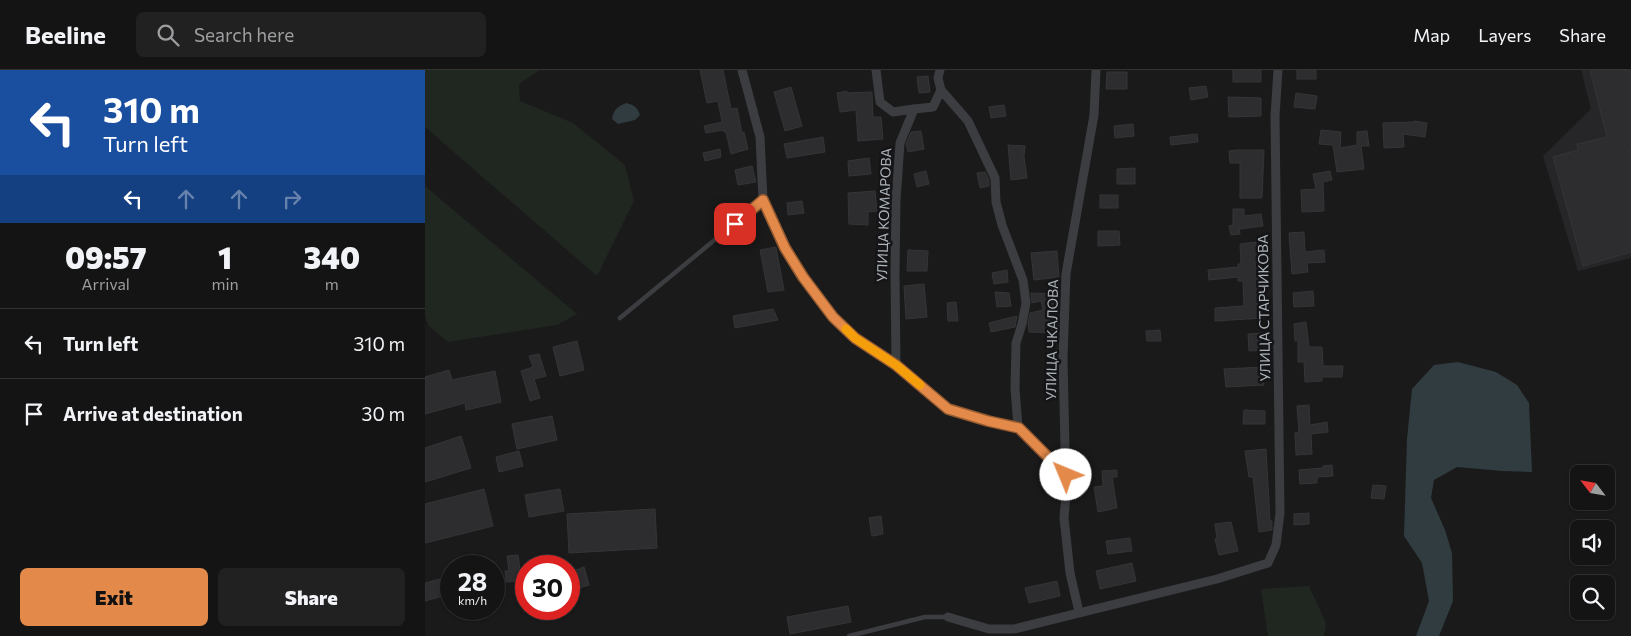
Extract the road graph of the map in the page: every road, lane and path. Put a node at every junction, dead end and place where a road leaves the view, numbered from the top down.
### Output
1 (742, 70) edge
2 (876, 70) edge
3 (940, 70) edge
4 (1096, 70) edge
5 (1278, 70) edge
6 (941, 90) junction
7 (914, 109) junction
8 (763, 200) junction
9 (620, 318) dead end
10 (896, 365) junction
11 (1019, 428) junction
12 (1066, 475) junction
13 (1079, 612) junction
14 (948, 617) joint
15 (849, 636) edge

1 - 8 street
2 - 7 street
3 - 6 street
4 - 12 street, УЛИЦА ЧКАЛОВА
5 - 13 street, УЛИЦА СТАРЧИКОВА
6 - 7 street
6 - 11 street
7 - 10 street, УЛИЦА КОМАРОВА
8 - 9 lane
8 - 10 street
10 - 11 street
11 - 12 street
12 - 13 street, УЛИЦА ЧКАЛОВА
13 - 14 street
14 - 15 lane

